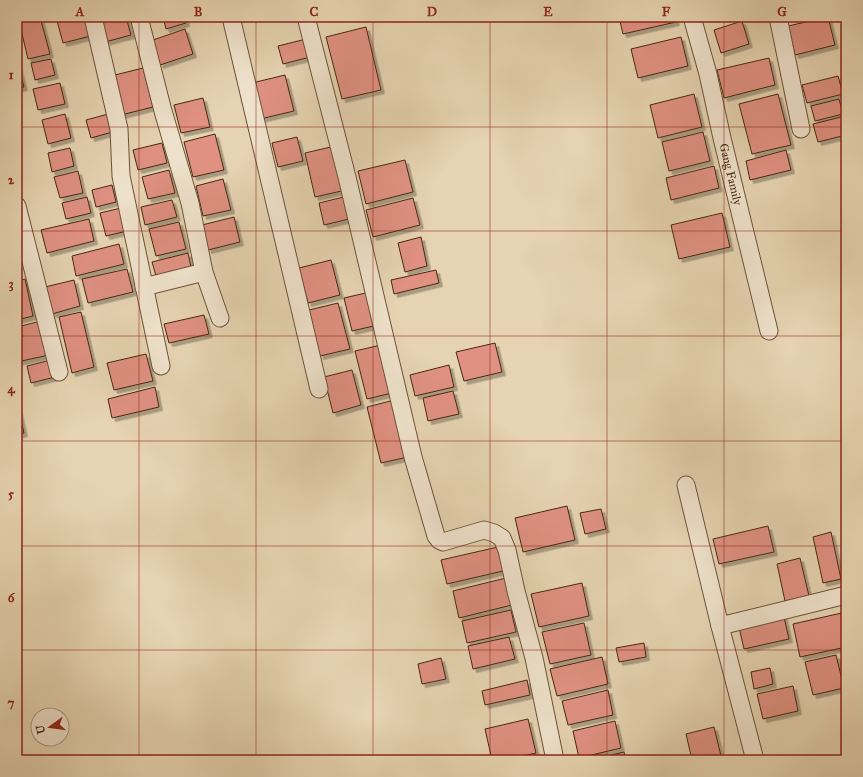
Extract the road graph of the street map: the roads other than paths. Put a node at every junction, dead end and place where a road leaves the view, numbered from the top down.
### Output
1 (93, 17) edge
2 (139, 17) edge
3 (231, 17) edge
4 (306, 17) edge
5 (692, 17) edge
6 (778, 17) edge
7 (801, 129) dead end
8 (17, 206) edge
9 (204, 272) junction
10 (144, 287) junction
11 (220, 318) dead end
12 (769, 331) dead end
13 (162, 366) dead end
14 (59, 372) dead end
15 (319, 389) dead end
16 (686, 485) dead end
17 (846, 595) edge
18 (720, 626) junction
19 (555, 760) edge
20 (755, 760) edge

1 - 10 street
2 - 9 street
3 - 15 street
4 - 19 street
5 - 12 street, Gang Family
6 - 7 street
8 - 14 street
9 - 10 street
9 - 11 street
10 - 13 street
16 - 18 street
17 - 18 street
18 - 20 street

